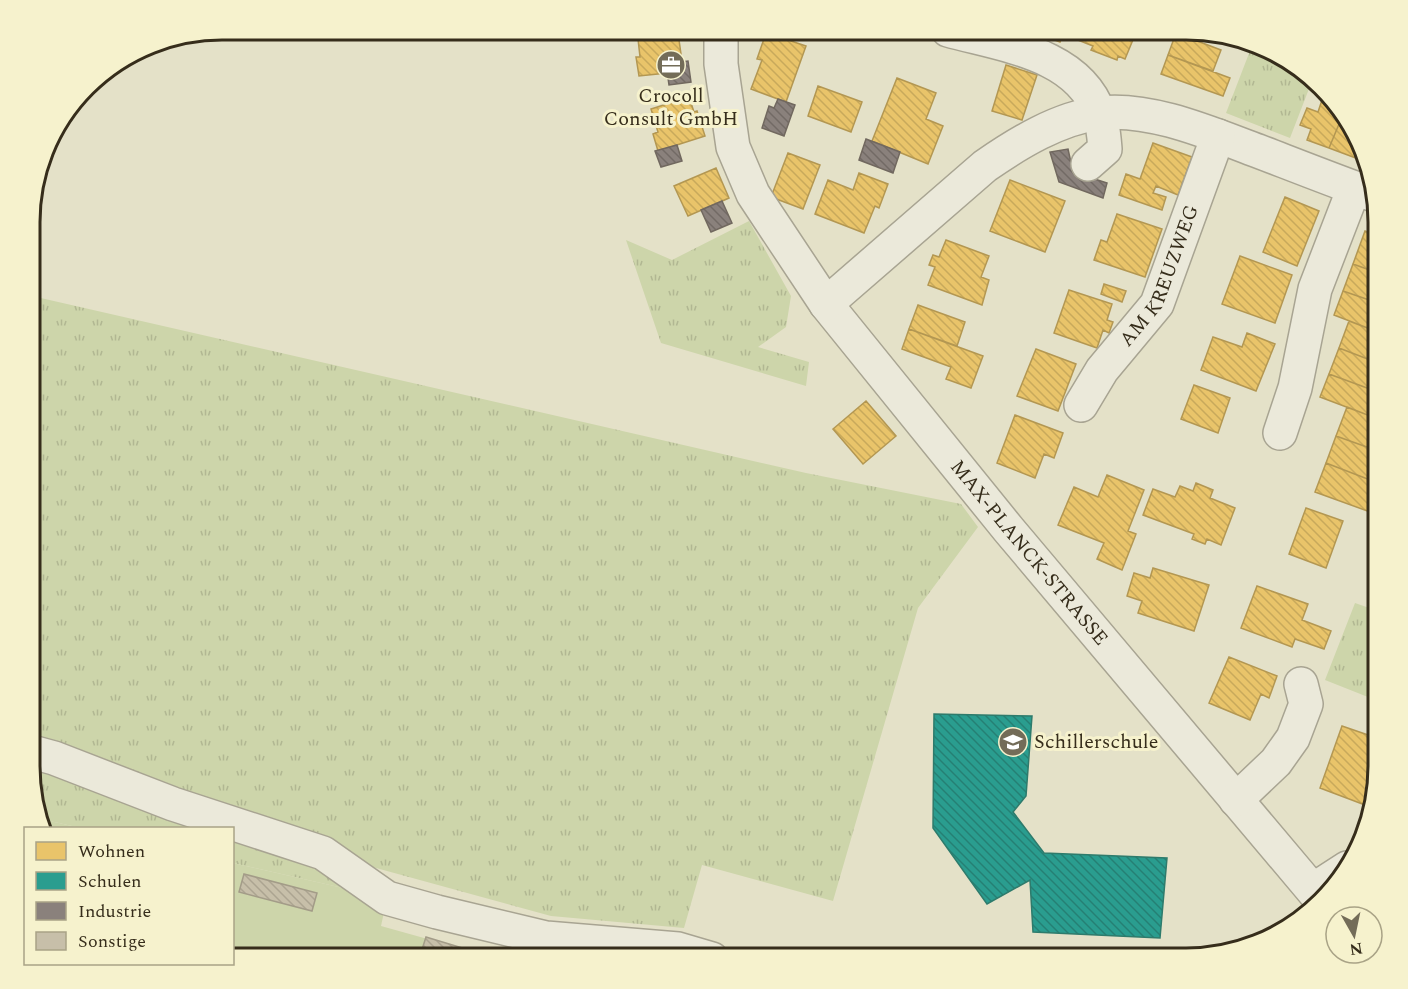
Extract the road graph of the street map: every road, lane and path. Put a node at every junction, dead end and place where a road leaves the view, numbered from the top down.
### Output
1 (721, 41) edge
2 (984, 41) edge
3 (1100, 113) junction
4 (1218, 136) junction
5 (1088, 164) dead end
6 (1364, 191) edge
7 (826, 304) junction
8 (1081, 405) dead end
9 (1280, 433) dead end
10 (1301, 684) dead end
11 (41, 754) edge
12 (1236, 800) junction
13 (1315, 894) edge
14 (666, 948) edge

1 - 7 street, MAX-PLANCK-STRASSE
2 - 3 street
3 - 4 street
3 - 5 street
3 - 7 street
4 - 6 street
4 - 8 street, AM KREUZWEG
6 - 9 street
7 - 12 street, MAX-PLANCK-STRASSE
10 - 12 street
11 - 14 street
12 - 13 street, MAX-PLANCK-STRASSE

